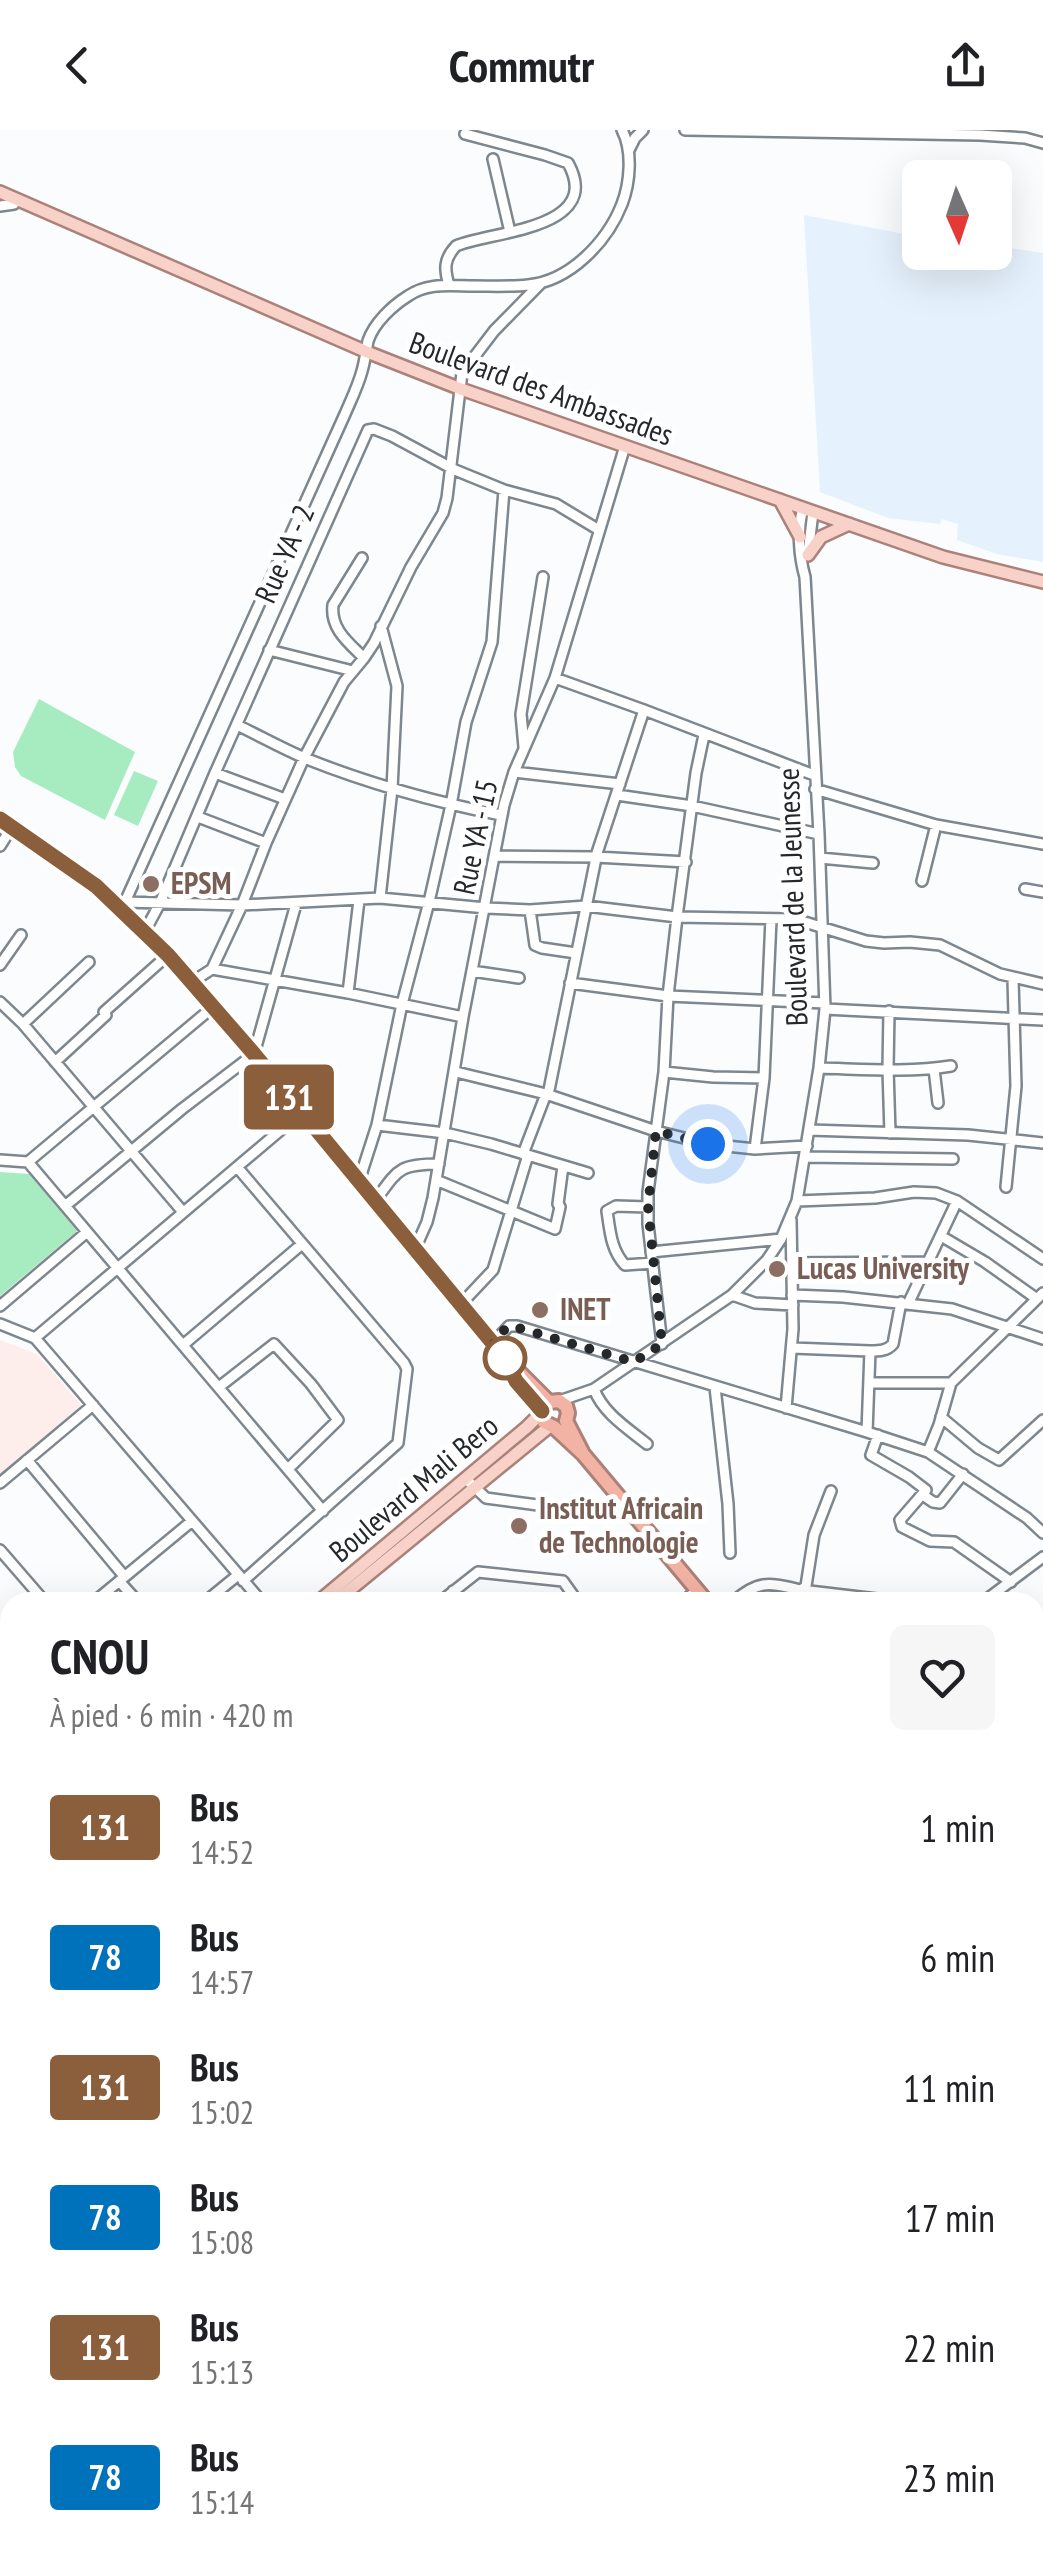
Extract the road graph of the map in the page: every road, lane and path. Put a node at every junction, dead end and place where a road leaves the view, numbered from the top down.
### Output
1 (622, 130) edge
2 (643, 130) edge
3 (685, 130) edge
4 (465, 134) dead end
5 (1043, 144) edge
6 (628, 153) junction
7 (493, 160) dead end
8 (0, 192) edge
9 (15, 202) junction
10 (0, 203) edge
11 (510, 232) junction
12 (542, 282) junction
13 (449, 285) junction
14 (367, 352) junction
15 (461, 390) junction
16 (626, 446) junction
17 (451, 468) junction
18 (504, 490) junction
19 (780, 500) junction
20 (808, 510) junction
21 (849, 524) junction
22 (599, 530) junction
23 (800, 537) junction
24 (808, 555) junction
25 (362, 558) dead end
26 (805, 576) junction
27 (543, 577) dead end
28 (1043, 582) edge
29 (381, 626) junction
30 (269, 650) junction
31 (364, 658) junction
32 (353, 671) junction
33 (554, 678) junction
34 (644, 710) junction
35 (237, 724) junction
36 (704, 735) junction
37 (524, 750) junction
38 (304, 758) junction
39 (514, 772) junction
40 (215, 773) junction
41 (814, 776) junction
42 (392, 789) junction
43 (619, 789) junction
44 (815, 789) junction
45 (285, 799) junction
46 (451, 805) junction
47 (692, 806) junction
48 (502, 814) junction
49 (198, 817) junction
50 (6, 823) edge
51 (936, 825) junction
52 (819, 834) junction
53 (266, 843) junction
54 (1043, 844) edge
55 (0, 846) edge
56 (495, 856) junction
57 (596, 856) junction
58 (820, 858) junction
59 (686, 862) junction
60 (873, 863) dead end
61 (922, 881) dead end
62 (1025, 889) dead end
63 (1043, 892) edge
64 (380, 898) junction
65 (360, 900) junction
66 (120, 902) junction
67 (429, 902) junction
68 (160, 903) junction
69 (296, 904) junction
70 (242, 905) junction
71 (586, 906) junction
72 (486, 908) junction
73 (530, 910) junction
74 (677, 917) junction
75 (771, 919) junction
76 (823, 926) junction
77 (145, 931) junction
78 (21, 935) dead end
79 (576, 953) junction
80 (168, 955) junction
81 (89, 962) dead end
82 (0, 965) edge
83 (212, 969) junction
84 (472, 971) junction
85 (520, 978) dead end
86 (1013, 979) junction
87 (276, 981) junction
88 (192, 982) junction
89 (570, 982) junction
90 (1043, 984) edge
91 (348, 993) junction
92 (668, 996) junction
93 (766, 1001) junction
94 (0, 1002) edge
95 (402, 1004) junction
96 (213, 1006) junction
97 (825, 1006) junction
98 (888, 1011) junction
99 (463, 1018) junction
100 (1012, 1018) junction
101 (1043, 1020) edge
102 (23, 1024) junction
103 (254, 1054) junction
104 (55, 1062) junction
105 (950, 1066) dead end
106 (819, 1068) junction
107 (934, 1068) junction
108 (888, 1070) junction
109 (456, 1072) junction
110 (664, 1072) junction
111 (764, 1078) junction
112 (547, 1094) junction
113 (938, 1104) dead end
114 (93, 1107) junction
115 (302, 1112) junction
116 (376, 1124) junction
117 (809, 1130) junction
118 (656, 1131) junction
119 (445, 1133) junction
120 (890, 1133) junction
121 (1011, 1139) junction
122 (1043, 1142) edge
123 (807, 1146) junction
124 (756, 1148) junction
125 (130, 1150) junction
126 (526, 1154) junction
127 (805, 1158) junction
128 (953, 1159) dead end
129 (0, 1160) edge
130 (26, 1161) junction
131 (438, 1164) junction
132 (237, 1166) junction
133 (563, 1166) junction
134 (588, 1173) dead end
135 (436, 1180) junction
136 (359, 1181) junction
137 (1006, 1188) dead end
138 (375, 1201) junction
139 (797, 1201) junction
140 (957, 1201) junction
141 (65, 1206) junction
142 (648, 1207) junction
143 (512, 1210) junction
144 (183, 1212) junction
145 (791, 1218) junction
146 (87, 1232) junction
147 (941, 1236) junction
148 (781, 1238) junction
149 (302, 1244) junction
150 (415, 1249) junction
151 (652, 1258) junction
152 (1043, 1259) edge
153 (926, 1262) junction
154 (792, 1263) junction
155 (117, 1267) junction
156 (732, 1295) junction
157 (1040, 1296) edge
158 (793, 1300) junction
159 (904, 1303) junction
160 (461, 1304) junction
161 (0, 1306) edge
162 (0, 1324) edge
163 (1008, 1327) junction
164 (35, 1338) junction
165 (1043, 1339) edge
166 (493, 1343) junction
167 (662, 1344) junction
168 (184, 1346) junction
169 (792, 1348) junction
170 (870, 1351) junction
171 (634, 1362) junction
172 (869, 1383) junction
173 (950, 1384) junction
174 (219, 1387) junction
175 (715, 1387) junction
176 (590, 1391) junction
177 (93, 1405) junction
178 (548, 1407) junction
179 (786, 1408) junction
180 (942, 1417) junction
181 (1043, 1420) edge
182 (560, 1422) junction
183 (873, 1434) junction
184 (647, 1444) dead end
185 (928, 1452) junction
186 (27, 1460) junction
187 (288, 1469) junction
188 (963, 1474) junction
189 (470, 1483) junction
190 (0, 1484) edge
191 (831, 1491) dead end
192 (923, 1495) junction
193 (323, 1510) junction
194 (582, 1511) dead end
195 (192, 1521) junction
196 (1043, 1533) edge
197 (0, 1550) edge
198 (730, 1553) dead end
199 (1043, 1557) edge
200 (122, 1578) junction
201 (241, 1578) junction
202 (1011, 1582) junction
203 (798, 1589) junction
204 (697, 1590) joint
205 (453, 1591) edge
206 (36, 1592) edge
207 (106, 1592) edge
208 (131, 1592) edge
209 (219, 1592) edge
210 (253, 1592) edge
211 (331, 1592) edge
212 (346, 1592) edge
213 (567, 1592) edge
214 (694, 1592) edge
215 (745, 1592) edge
216 (796, 1592) edge
217 (822, 1592) edge
218 (997, 1592) edge

1 - 6 street
2 - 6 street
3 - 5 street
4 - 11 street
6 - 12 street
7 - 11 street
8 - 9 main road
9 - 10 main road
9 - 14 main road, Boulevard des Ambassades
11 - 13 street
12 - 13 street
12 - 15 street
13 - 14 street
14 - 15 main road, Boulevard des Ambassades
14 - 66 street
15 - 16 main road, Boulevard des Ambassades
15 - 17 street
16 - 19 main road, Boulevard des Ambassades
16 - 22 street, Rue YA - 15
17 - 18 street, Rue YA - 2
17 - 29 street
17 - 30 street, Rue YA - 2
18 - 22 street, Rue YA - 2
18 - 46 street
19 - 20 main road, Boulevard des Ambassades
19 - 23 main road
20 - 21 main road, Boulevard des Ambassades
20 - 23 street, Boulevard de la Jeunesse
20 - 24 street
21 - 24 main road
21 - 28 main road, Boulevard des Ambassades
22 - 33 street, Rue YA - 15
23 - 26 street, Boulevard de la Jeunesse
24 - 26 street
25 - 31 street
26 - 41 street, Boulevard de la Jeunesse
27 - 37 street
29 - 31 street
29 - 42 street
30 - 32 street
30 - 35 street, Rue YA - 2
31 - 32 street
32 - 38 street
33 - 34 street
33 - 37 street, Rue YA - 15
34 - 36 street
34 - 43 street
35 - 38 street
35 - 40 street, Rue YA - 2
36 - 41 street
36 - 47 street
37 - 39 street, Rue YA - 15
38 - 42 street
38 - 45 street
39 - 43 street
39 - 48 street, Rue YA - 15
40 - 45 street
40 - 49 street, Rue YA - 2
41 - 44 street, Boulevard de la Jeunesse
42 - 46 street
42 - 64 street
43 - 47 street
43 - 57 street
44 - 51 street
44 - 52 street, Boulevard de la Jeunesse
45 - 53 street
46 - 48 street
46 - 67 street
47 - 52 street
47 - 59 street
48 - 56 street, Rue YA - 15
49 - 53 street
49 - 68 street, Rue YA - 2
50 - 55 street
50 - 66 highway
51 - 54 street
51 - 61 street
52 - 58 street, Boulevard de la Jeunesse
53 - 70 street
56 - 57 street
56 - 72 street, Rue YA - 15
57 - 59 street
57 - 71 street
58 - 60 street
58 - 76 street, Boulevard de la Jeunesse
59 - 74 street
62 - 63 street
64 - 65 street
64 - 67 street
65 - 69 street
65 - 91 street
66 - 68 street
66 - 77 highway
67 - 72 street
67 - 95 street
68 - 70 street
68 - 77 street, Rue YA - 2
69 - 70 street
69 - 87 street
70 - 83 street
71 - 73 street
71 - 74 street
71 - 79 street
72 - 73 street
72 - 84 street, Rue YA - 15
73 - 79 street
74 - 75 street
74 - 92 street
75 - 76 street
75 - 93 street
76 - 86 street
76 - 97 street, Boulevard de la Jeunesse
77 - 80 highway
78 - 82 street
79 - 89 street
80 - 88 highway
80 - 104 street
81 - 102 street
83 - 87 street
83 - 88 street
84 - 85 street
84 - 99 street, Rue YA - 15
86 - 90 street
86 - 100 street
87 - 91 street
87 - 103 street
88 - 96 highway
89 - 92 street
89 - 112 street
91 - 95 street
92 - 93 street
92 - 110 street
93 - 97 street
93 - 111 street
94 - 102 street
95 - 99 street
95 - 116 street
96 - 103 highway
96 - 114 street
97 - 98 street
97 - 106 street, Boulevard de la Jeunesse
98 - 100 street
98 - 108 street
99 - 109 street, Rue YA - 15
100 - 101 street
100 - 121 street
102 - 104 street
103 - 115 highway
103 - 125 street
104 - 114 street
105 - 107 street
106 - 108 street
106 - 117 street, Boulevard de la Jeunesse
107 - 108 street
107 - 113 street
108 - 120 street
109 - 112 street
109 - 119 street, Rue YA - 15
110 - 111 street
110 - 118 street
111 - 124 street
112 - 118 street
112 - 126 street
114 - 125 street
114 - 130 street
115 - 132 street
115 - 136 highway
116 - 119 street
116 - 136 street
117 - 120 street
117 - 123 street, Boulevard de la Jeunesse
118 - 124 street
118 - 142 street
119 - 126 street
119 - 131 street, Rue YA - 15
120 - 121 street
121 - 122 street
121 - 137 street
123 - 124 street
123 - 127 street, Boulevard de la Jeunesse
125 - 141 street
125 - 144 street
126 - 133 street
126 - 143 street
127 - 128 street
127 - 139 street, Boulevard de la Jeunesse
129 - 130 street
130 - 141 street
131 - 135 street, Rue YA - 15
131 - 138 street
132 - 144 street
132 - 149 street
133 - 134 street
133 - 143 street
135 - 143 street
135 - 150 street, Rue YA - 15
136 - 138 highway
138 - 150 highway
139 - 140 street
139 - 145 street, Boulevard de la Jeunesse
140 - 147 street
140 - 152 street
141 - 146 street
142 - 151 street
142 - 151 street
143 - 160 street
144 - 155 street
145 - 148 street, Boulevard de la Jeunesse
145 - 154 street
146 - 155 street
146 - 161 street
147 - 153 street
147 - 157 street
148 - 151 street
148 - 156 street, Boulevard de la Jeunesse
149 - 168 street
149 - 193 street
150 - 160 highway
151 - 167 street
153 - 154 street
153 - 159 street
154 - 158 street
155 - 164 street
155 - 168 street
156 - 158 street
156 - 167 street, Boulevard de la Jeunesse
157 - 163 street
158 - 159 street
158 - 169 street
159 - 163 street
159 - 170 street
160 - 166 highway
162 - 164 street
163 - 165 street
163 - 173 street
164 - 177 street
166 - 171 street
166 - 178 highway
167 - 171 street, Boulevard de la Jeunesse
168 - 174 street
169 - 170 street
169 - 179 street
170 - 172 street
171 - 175 street
171 - 176 street, Boulevard de la Jeunesse
172 - 173 street
172 - 183 street
173 - 180 street
174 - 187 street
174 - 187 street
175 - 179 street
175 - 198 street
176 - 178 street
176 - 182 street
176 - 184 street
177 - 186 street
177 - 195 street
178 - 182 highway
178 - 182 highway
178 - 189 main road, Boulevard Mali Bero
179 - 183 street
180 - 181 street
180 - 185 street
182 - 189 main road, Boulevard Mali Bero
182 - 204 highway
183 - 185 street
183 - 192 street
185 - 188 street
186 - 190 street
186 - 200 street
187 - 193 street
188 - 192 street
188 - 196 street
189 - 194 street
189 - 211 main road, Boulevard Mali Bero
189 - 212 main road, Boulevard Mali Bero
191 - 203 street
192 - 202 street
193 - 201 street
195 - 200 street
195 - 201 street
197 - 206 street
199 - 202 street
200 - 207 street
200 - 208 street
201 - 209 street
201 - 210 street
202 - 218 street
203 - 215 street
203 - 216 street
203 - 217 street
204 - 214 street
205 - 213 street

